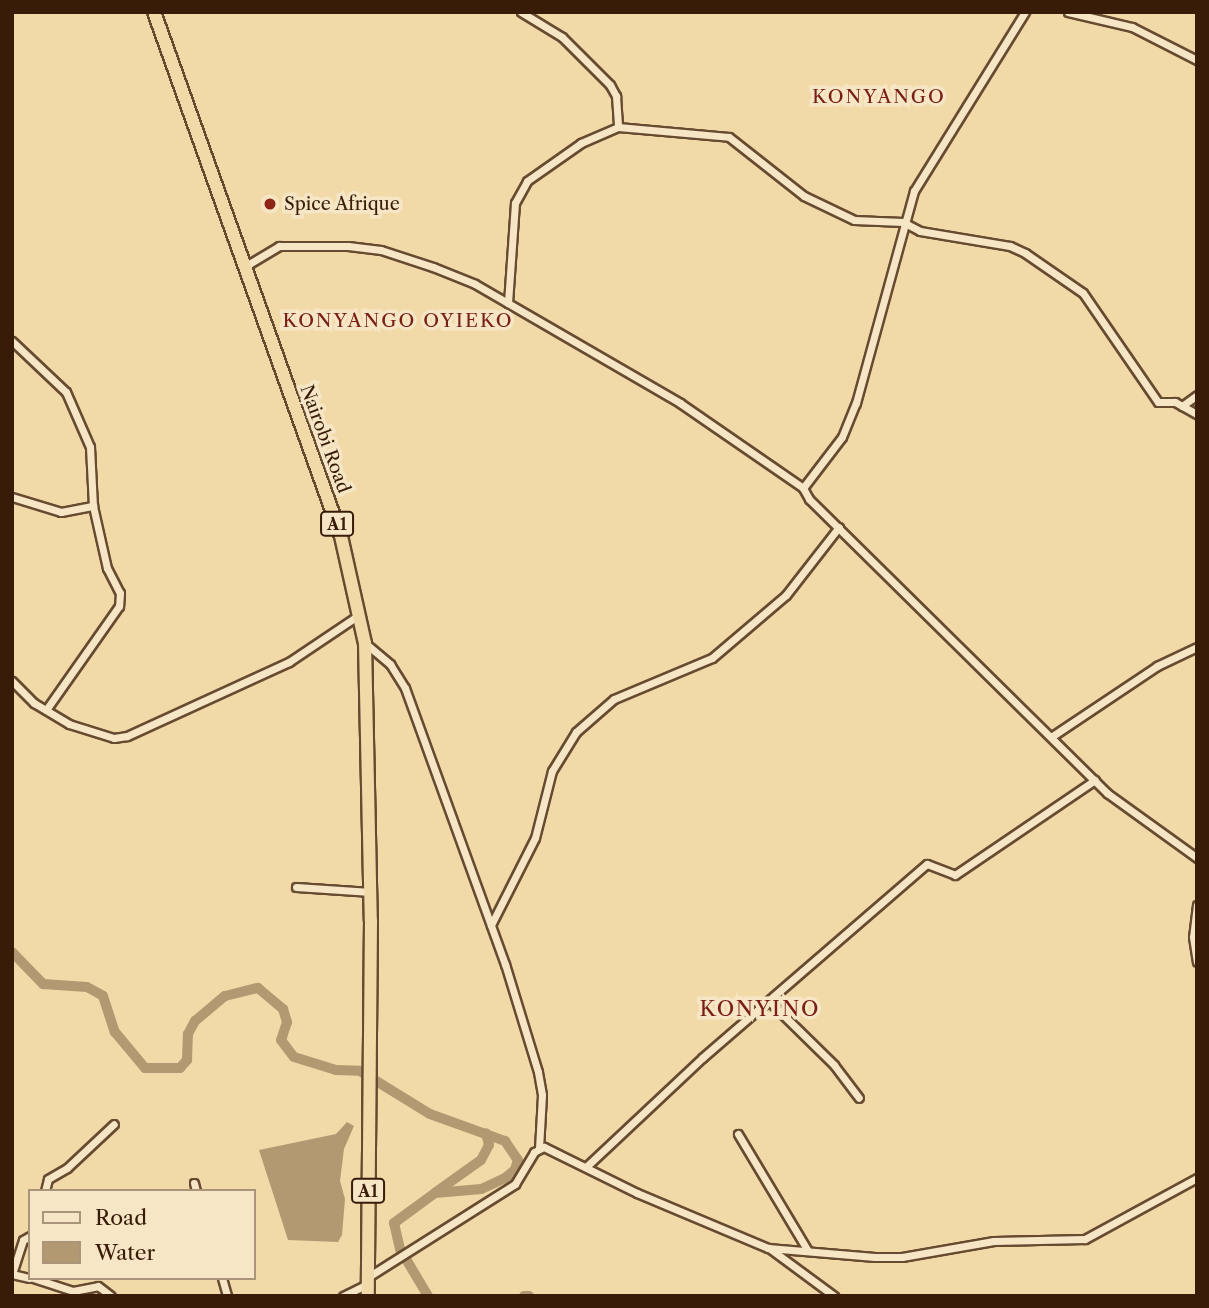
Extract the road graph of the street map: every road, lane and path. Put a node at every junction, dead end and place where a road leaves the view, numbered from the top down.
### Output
1 (154, 12) edge
2 (521, 12) edge
3 (1025, 12) edge
4 (1068, 12) edge
5 (1197, 60) edge
6 (618, 127) junction
7 (903, 222) junction
8 (244, 267) junction
9 (508, 303) junction
10 (12, 341) edge
11 (1197, 395) edge
12 (1182, 406) junction
13 (1197, 414) edge
14 (803, 488) junction
15 (12, 497) edge
16 (93, 506) junction
17 (839, 527) junction
18 (359, 615) junction
19 (365, 643) junction
20 (1197, 647) edge
21 (12, 681) edge
22 (46, 710) junction
23 (1051, 737) junction
24 (1095, 780) junction
25 (1197, 858) edge
26 (296, 887) dead end
27 (371, 892) junction
28 (1197, 905) edge
29 (491, 925) junction
30 (1197, 962) edge
31 (770, 1002) junction
32 (859, 1098) dead end
33 (114, 1124) dead end
34 (738, 1134) dead end
35 (539, 1147) junction
36 (587, 1166) dead end
37 (1197, 1178) edge
38 (46, 1189) edge
39 (28, 1237) edge
40 (768, 1248) junction
41 (808, 1251) junction
42 (28, 1277) edge
43 (38, 1280) edge
44 (368, 1286) edge
45 (111, 1296) edge
46 (343, 1296) edge
47 (834, 1296) edge

1 - 8 highway, Nairobi Road / A1
2 - 6 street
3 - 7 street
4 - 5 street
6 - 7 street
6 - 9 street
7 - 12 street
7 - 14 street
8 - 9 street
8 - 18 highway, Nairobi Road / A1
9 - 14 street
10 - 16 street
11 - 12 street
12 - 13 street
14 - 17 street
15 - 16 street
16 - 22 street
17 - 23 street
17 - 29 street
18 - 19 highway, Nairobi Road / A1
18 - 22 street
19 - 27 highway, Nairobi Road / A1
19 - 29 street
20 - 23 street
21 - 22 street
23 - 24 street
24 - 25 street
24 - 31 street
26 - 27 street
27 - 44 highway, Nairobi Road / A1
28 - 30 street
29 - 35 street
31 - 32 street
31 - 36 street
33 - 38 street
34 - 41 street
35 - 40 street
35 - 44 street
37 - 41 street
39 - 42 street
40 - 41 street
40 - 47 street
43 - 45 street
44 - 46 street

